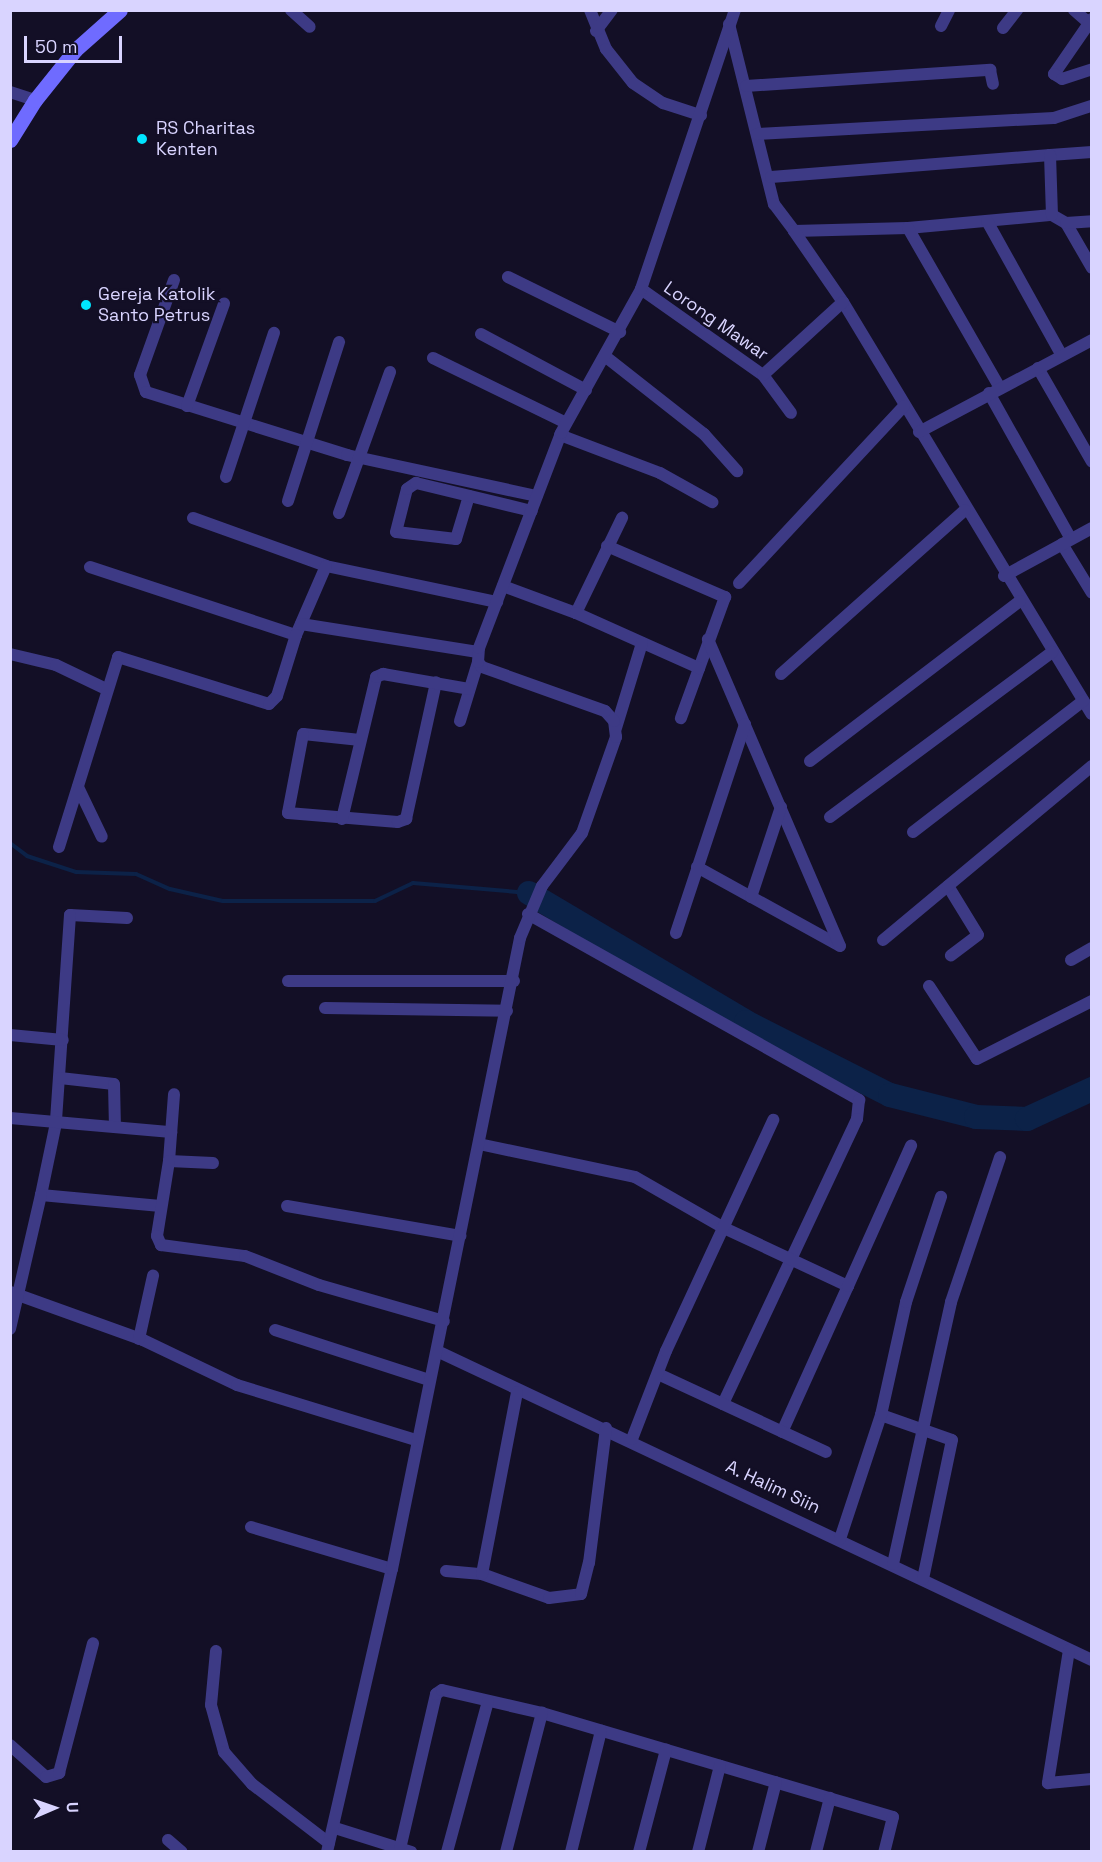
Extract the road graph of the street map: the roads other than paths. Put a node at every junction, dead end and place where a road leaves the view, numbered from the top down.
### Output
1 (120, 10) edge
2 (291, 10) edge
3 (590, 10) edge
4 (612, 10) edge
5 (735, 10) edge
6 (949, 10) edge
7 (1017, 10) edge
8 (1074, 10) edge
9 (1090, 21) edge
10 (729, 24) junction
11 (941, 26) dead end
12 (310, 27) dead end
13 (1004, 28) dead end
14 (596, 31) junction
15 (1092, 69) edge
16 (993, 84) dead end
17 (746, 86) junction
18 (10, 92) edge
19 (35, 100) junction
20 (1092, 106) edge
21 (701, 115) junction
22 (757, 134) junction
23 (10, 140) edge
24 (1092, 152) edge
25 (1050, 155) junction
26 (771, 177) junction
27 (1052, 215) junction
28 (987, 221) junction
29 (1092, 221) edge
30 (1066, 223) junction
31 (908, 228) junction
32 (794, 231) junction
33 (1092, 268) edge
34 (508, 277) dead end
35 (174, 280) dead end
36 (641, 290) junction
37 (843, 302) junction
38 (224, 304) dead end
39 (620, 332) junction
40 (274, 333) dead end
41 (481, 334) dead end
42 (1092, 340) edge
43 (339, 342) dead end
44 (1062, 356) junction
45 (606, 357) junction
46 (433, 358) dead end
47 (1038, 368) junction
48 (390, 372) dead end
49 (763, 375) junction
50 (586, 390) junction
51 (995, 391) junction
52 (188, 406) junction
53 (904, 406) junction
54 (791, 413) dead end
55 (244, 422) junction
56 (566, 423) junction
57 (919, 432) junction
58 (560, 435) junction
59 (306, 442) junction
60 (361, 457) junction
61 (1092, 462) edge
62 (737, 471) dead end
63 (225, 477) dead end
64 (469, 496) junction
65 (537, 496) junction
66 (288, 501) dead end
67 (712, 502) dead end
68 (965, 510) junction
69 (531, 511) junction
70 (339, 513) dead end
71 (193, 518) dead end
72 (622, 518) dead end
73 (1092, 528) edge
74 (1066, 541) junction
75 (607, 546) junction
76 (326, 566) junction
77 (90, 567) dead end
78 (1004, 576) junction
79 (739, 582) dead end
80 (503, 586) junction
81 (1092, 592) edge
82 (1020, 601) junction
83 (497, 602) junction
84 (576, 613) junction
85 (299, 630) junction
86 (708, 639) junction
87 (642, 643) junction
88 (1052, 652) junction
89 (10, 654) edge
90 (478, 657) junction
91 (699, 668) junction
92 (781, 674) dead end
93 (436, 682) junction
94 (105, 688) junction
95 (469, 689) junction
96 (1083, 701) junction
97 (1092, 714) edge
98 (681, 718) dead end
99 (460, 722) dead end
100 (745, 724) junction
101 (616, 728) junction
102 (360, 740) junction
103 (810, 761) dead end
104 (1092, 766) edge
105 (78, 787) junction
106 (781, 807) junction
107 (830, 817) dead end
108 (342, 819) junction
109 (913, 832) dead end
110 (102, 837) dead end
111 (59, 847) dead end
112 (697, 867) junction
113 (948, 886) junction
114 (751, 897) junction
115 (528, 913) junction
116 (127, 918) dead end
117 (676, 933) dead end
118 (883, 940) dead end
119 (1092, 948) edge
120 (951, 955) dead end
121 (1071, 960) dead end
122 (288, 981) dead end
123 (514, 981) junction
124 (929, 987) dead end
125 (1092, 1001) edge
126 (325, 1008) dead end
127 (507, 1011) junction
128 (10, 1035) edge
129 (63, 1040) junction
130 (60, 1078) junction
131 (174, 1094) dead end
132 (10, 1118) edge
133 (773, 1120) dead end
134 (56, 1123) junction
135 (115, 1127) junction
136 (171, 1132) junction
137 (479, 1144) junction
138 (911, 1146) dead end
139 (1000, 1157) dead end
140 (169, 1161) junction
141 (213, 1163) dead end
142 (41, 1195) junction
143 (941, 1197) dead end
144 (160, 1206) junction
145 (287, 1206) dead end
146 (724, 1228) junction
147 (460, 1236) junction
148 (790, 1260) junction
149 (153, 1276) dead end
150 (848, 1286) junction
151 (14, 1293) edge
152 (444, 1321) junction
153 (10, 1329) edge
154 (275, 1330) dead end
155 (139, 1339) junction
156 (437, 1351) junction
157 (657, 1374) junction
158 (429, 1380) junction
159 (518, 1392) junction
160 (723, 1404) junction
161 (880, 1415) junction
162 (606, 1428) junction
163 (922, 1428) junction
164 (782, 1432) junction
165 (632, 1439) junction
166 (416, 1440) junction
167 (826, 1452) dead end
168 (251, 1527) dead end
169 (840, 1539) junction
170 (893, 1564) junction
171 (392, 1569) junction
172 (446, 1571) dead end
173 (482, 1574) junction
174 (923, 1579) junction
175 (93, 1643) dead end
176 (1092, 1644) edge
177 (1069, 1650) junction
178 (216, 1651) dead end
179 (1090, 1659) edge
180 (488, 1701) junction
181 (542, 1713) junction
182 (601, 1731) junction
183 (10, 1745) edge
184 (666, 1750) junction
185 (720, 1766) junction
186 (1092, 1779) edge
187 (776, 1782) junction
188 (830, 1798) junction
189 (335, 1828) junction
190 (168, 1840) dead end
191 (328, 1847) edge
192 (405, 1850) edge
193 (182, 1851) edge
194 (447, 1851) edge
195 (506, 1851) edge
196 (571, 1851) edge
197 (639, 1851) edge
198 (698, 1851) edge
199 (758, 1851) edge
200 (816, 1851) edge
201 (884, 1851) edge

1 - 19 street
2 - 12 street
3 - 14 street
4 - 14 street
5 - 10 street
6 - 11 street
7 - 13 street
8 - 9 street
9 - 15 street
10 - 17 street
10 - 21 street
14 - 21 street
16 - 17 street
17 - 22 street
18 - 19 street
19 - 23 street
20 - 22 street
21 - 36 street
22 - 26 street
24 - 25 street
25 - 26 street
25 - 27 street
26 - 32 street
27 - 28 street
27 - 30 street
28 - 31 street
28 - 44 street
29 - 30 street
30 - 33 street
31 - 32 street
31 - 51 street
32 - 37 street
34 - 39 street
35 - 52 street
36 - 39 street
36 - 49 street, Lorong Mawar
37 - 49 street
37 - 53 street
38 - 52 street
39 - 45 street
40 - 55 street
41 - 50 street
42 - 44 street
43 - 59 street
44 - 47 street
45 - 50 street
45 - 62 street
46 - 56 street
47 - 51 street
47 - 61 street
48 - 60 street
49 - 54 street, Lorong Mawar
50 - 56 street
51 - 57 street
51 - 74 street
52 - 55 street
53 - 57 street
53 - 79 street
55 - 59 street
55 - 63 street
56 - 58 street
57 - 68 street
58 - 65 street
58 - 67 street
59 - 60 street
59 - 66 street
60 - 65 street
60 - 70 street
64 - 64 street
64 - 69 street
65 - 69 street
68 - 78 street
68 - 92 street
69 - 80 street
71 - 76 street
72 - 75 street
73 - 74 street
74 - 78 street
74 - 81 street
75 - 84 street
75 - 86 street
76 - 83 street
76 - 85 street
77 - 85 street
78 - 82 street
80 - 83 street
80 - 84 street
82 - 88 street
82 - 103 street
83 - 90 street
84 - 87 street
85 - 90 street
85 - 94 street
86 - 91 street
86 - 100 street
87 - 91 street
87 - 101 street
88 - 96 street
88 - 107 street
89 - 94 street
90 - 95 street
90 - 101 street
91 - 98 street
93 - 95 street
93 - 102 street
93 - 108 street
94 - 105 street
95 - 99 street
96 - 97 street
96 - 109 street
100 - 106 street
100 - 112 street
101 - 115 street
102 - 108 street
102 - 108 street
104 - 113 street
105 - 110 street
105 - 111 street
106 - 114 street
106 - 114 street
112 - 114 street
112 - 117 street
113 - 118 street
113 - 120 street
115 - 123 street
115 - 148 street
116 - 129 street
119 - 121 street
122 - 123 street
123 - 127 street
124 - 125 street
126 - 127 street
127 - 137 street
128 - 129 street
129 - 130 street
130 - 134 street
130 - 135 street
131 - 136 street
132 - 134 street
133 - 146 street
134 - 135 street
134 - 142 street
135 - 136 street
136 - 140 street
137 - 146 street
137 - 147 street
138 - 150 street
139 - 163 street
140 - 141 street
140 - 144 street
142 - 144 street
142 - 151 street
143 - 161 street
144 - 152 street
145 - 147 street
146 - 148 street
146 - 157 street
147 - 152 street
148 - 150 street
148 - 160 street
149 - 155 street
150 - 164 street
151 - 153 street
151 - 155 street
152 - 156 street
154 - 158 street
155 - 166 street
156 - 158 street
156 - 159 street, A. Halim Siin
157 - 160 street
157 - 165 street
158 - 166 street
159 - 162 street, A. Halim Siin
159 - 173 street
160 - 164 street
161 - 163 street
161 - 169 street
162 - 165 street, A. Halim Siin
162 - 173 street
163 - 170 street
163 - 174 street
164 - 167 street
165 - 169 street, A. Halim Siin
166 - 171 street
168 - 171 street
169 - 170 street, A. Halim Siin
170 - 174 street, A. Halim Siin
171 - 189 street
172 - 173 street
174 - 177 street, A. Halim Siin
175 - 183 street
176 - 179 street
177 - 179 street, A. Halim Siin
177 - 186 street
178 - 191 street
180 - 181 street
180 - 192 street
180 - 194 street
181 - 182 street
181 - 195 street
182 - 184 street
182 - 196 street
184 - 185 street
184 - 197 street
185 - 187 street
185 - 198 street
187 - 188 street
187 - 199 street
188 - 200 street
188 - 201 street
189 - 191 street
189 - 192 street
190 - 193 street

